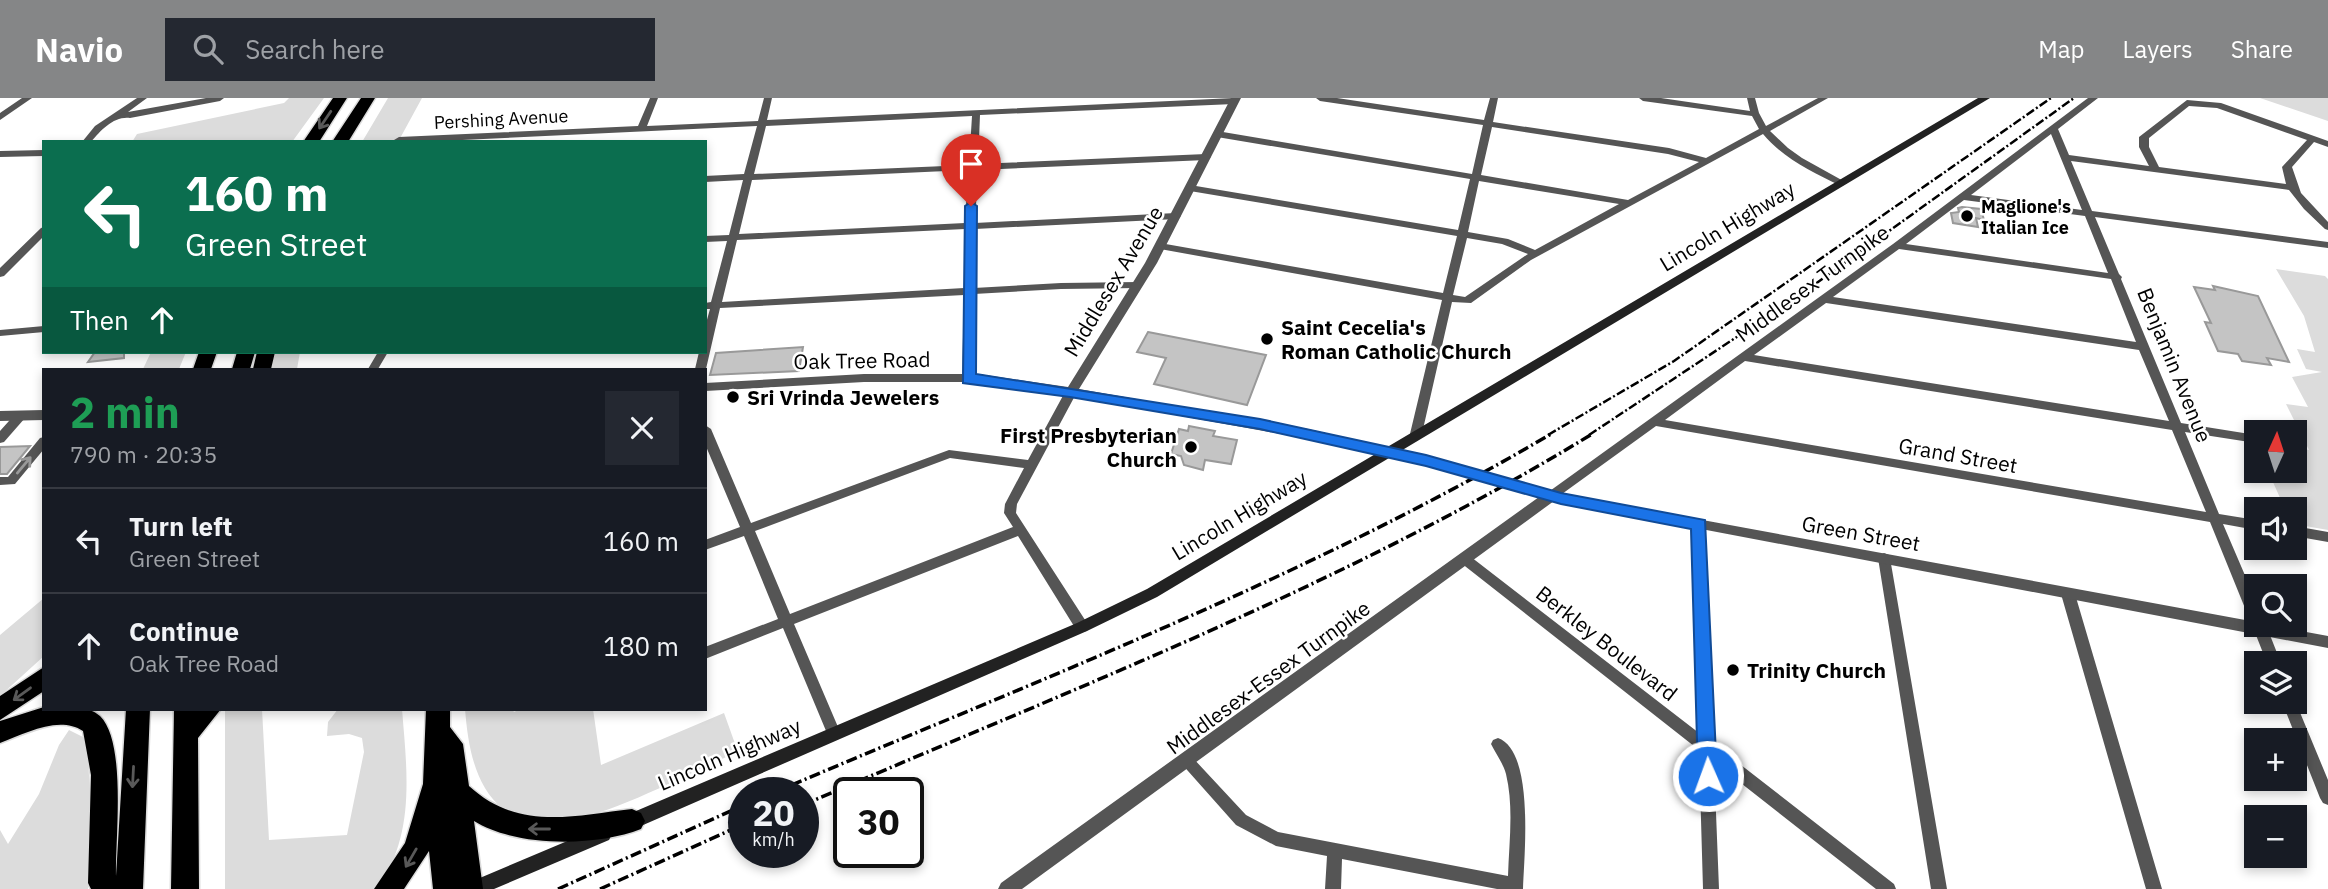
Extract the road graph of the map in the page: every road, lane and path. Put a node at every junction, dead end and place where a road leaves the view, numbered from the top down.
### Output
1 (28, 98) edge
2 (143, 98) edge
3 (220, 98) edge
4 (340, 98) edge
5 (368, 98) edge
6 (654, 98) edge
7 (768, 98) edge
8 (1320, 98) edge
9 (1494, 98) edge
10 (1643, 98) edge
11 (1751, 98) edge
12 (1825, 98) edge
13 (1986, 98) edge
14 (2094, 98) edge
15 (1235, 100) edge
16 (120, 114) junction
17 (1754, 114) junction
18 (976, 115) junction
19 (0, 117) edge
20 (762, 123) junction
21 (1488, 124) junction
22 (642, 128) junction
23 (2053, 128) junction
24 (1765, 131) junction
25 (1217, 134) junction
26 (2313, 138) junction
27 (88, 140) edge
28 (312, 140) edge
29 (341, 140) edge
30 (399, 140) dead end
31 (2328, 144) edge
32 (42, 153) edge
33 (0, 155) edge
34 (1206, 157) junction
35 (2067, 158) junction
36 (1706, 162) junction
37 (974, 166) junction
38 (2155, 169) junction
39 (1476, 176) junction
40 (749, 177) junction
41 (707, 179) edge
42 (1842, 183) junction
43 (1190, 187) junction
44 (2290, 187) junction
45 (1962, 197) junction
46 (1629, 203) junction
47 (2090, 214) junction
48 (1176, 216) junction
49 (970, 226) junction
50 (2328, 227) edge
51 (42, 232) edge
52 (1462, 234) junction
53 (734, 238) junction
54 (707, 239) edge
55 (2328, 245) edge
56 (1160, 246) junction
57 (1897, 246) junction
58 (1535, 253) junction
59 (0, 274) edge
60 (2117, 277) junction
61 (1138, 285) junction
62 (970, 290) junction
63 (1447, 299) junction
64 (1824, 299) junction
65 (711, 305) edge
66 (707, 328) edge
67 (42, 329) edge
68 (0, 333) edge
69 (2145, 347) junction
70 (1743, 357) junction
71 (968, 380) junction
72 (707, 387) edge
73 (1070, 392) junction
74 (21, 415) junction
75 (42, 415) edge
76 (0, 416) edge
77 (1655, 422) junction
78 (2178, 427) junction
79 (2244, 437) edge
80 (707, 438) edge
81 (1415, 438) junction
82 (0, 439) edge
83 (42, 443) edge
84 (1390, 453) junction
85 (1032, 465) junction
86 (0, 481) edge
87 (1551, 496) junction
88 (2215, 518) junction
89 (2244, 523) edge
90 (1699, 524) junction
91 (750, 530) junction
92 (1019, 530) junction
93 (2307, 533) edge
94 (2328, 537) edge
95 (707, 544) edge
96 (1884, 558) junction
97 (1466, 560) junction
98 (2244, 589) edge
99 (2068, 594) junction
100 (788, 621) junction
101 (2244, 622) edge
102 (1082, 627) junction
103 (2307, 637) edge
104 (2328, 642) edge
105 (707, 652) edge
106 (42, 678) edge
107 (0, 710) edge
108 (138, 711) edge
109 (186, 711) edge
110 (207, 711) edge
111 (2294, 714) edge
112 (439, 721) edge
113 (0, 732) edge
114 (834, 734) junction
115 (185, 736) junction
116 (1498, 744) dead end
117 (1707, 746) junction
118 (1187, 762) junction
119 (435, 774) junction
120 (456, 790) junction
121 (2328, 798) edge
122 (632, 821) junction
123 (1335, 852) junction
124 (1515, 887) edge
125 (113, 889) edge
126 (129, 889) edge
127 (185, 889) edge
128 (388, 889) edge
129 (447, 889) edge
130 (471, 889) edge
131 (1007, 889) edge
132 (1333, 889) edge
133 (1712, 889) edge
134 (1888, 889) edge
135 (1939, 889) edge
136 (2154, 889) edge

1 - 19 street
2 - 16 street
3 - 16 street
4 -> 28 highway
5 - 29 highway
6 - 22 street
7 - 20 street
8 - 21 street
9 - 21 street
10 - 17 street
11 - 17 street
12 - 24 street
13 - 42 main road, Lincoln Highway
14 - 23 street, Middlesex Turnpike
15 - 18 street, Pershing Avenue
15 - 25 street, Middlesex Avenue
16 - 27 street
17 - 24 street
18 - 20 street, Pershing Avenue
18 - 37 street
20 - 22 street, Pershing Avenue
20 - 40 street
21 - 36 street
21 - 39 street
22 - 30 street, Pershing Avenue
23 - 35 street, Benjamin Avenue
23 - 45 street, Middlesex Turnpike
24 - 36 street
24 - 42 street
25 - 34 street, Middlesex Avenue
25 - 39 street
26 - 31 street
26 - 38 street
26 - 44 street
32 - 33 street
34 - 37 street
34 - 43 street, Middlesex Avenue
35 - 38 street
35 - 47 street, Benjamin Avenue
36 - 46 street
37 - 40 street
37 - 49 street
38 - 44 street
39 - 46 street
39 - 52 street
40 - 41 street
40 - 53 street
42 - 81 main road, Lincoln Highway
43 - 48 street, Middlesex Avenue
43 - 52 street
44 - 50 street
45 - 47 street
45 - 57 street, Middlesex Turnpike
46 - 58 street
47 - 55 street
47 - 60 street, Benjamin Avenue
48 - 49 street
48 - 56 street, Middlesex Avenue
49 - 53 street
49 - 62 street
51 - 59 street
52 - 58 street
52 - 63 street
53 - 54 street
53 - 65 street
56 - 61 street, Middlesex Avenue
56 - 63 street
57 - 60 street
57 - 64 street, Middlesex Turnpike
58 - 63 street
60 - 69 street, Benjamin Avenue
61 - 62 street
61 - 73 street, Middlesex Avenue
62 - 65 street
62 - 71 street
63 - 81 street
64 - 69 street
64 - 70 street, Middlesex Turnpike
65 - 66 street
67 - 68 street
69 - 78 street, Benjamin Avenue
70 - 77 street, Middlesex Turnpike
70 - 78 street
71 - 72 street, Oak Tree Road
71 - 73 street, Oak Tree Road
73 - 84 street, Oak Tree Road
73 - 85 street, Middlesex Avenue
74 - 75 street
74 - 76 street
74 - 82 street
77 - 87 street, Middlesex Turnpike
77 - 88 street, Grand Street
78 - 79 street
78 - 88 street, Benjamin Avenue
80 - 91 street
81 - 84 main road, Lincoln Highway
86 -> 83 street
84 - 87 street, Green Street
84 - 102 main road, Lincoln Highway
85 - 91 street
85 - 92 street, Middlesex Avenue
87 - 90 street, Green Street
87 - 97 street, Middlesex-Essex Turnpike
88 - 89 street, Grand Street
88 - 98 street, Benjamin Avenue
90 - 96 street, Green Street
90 - 117 street
91 - 95 street
91 - 100 street
92 - 100 street
92 - 102 street, Middlesex Avenue
93 - 94 street
96 - 99 street, Green Street
96 - 135 street
97 - 117 street, Berkley Boulevard
97 - 118 street, Middlesex-Essex Turnpike
99 - 101 street, Green Street
99 - 136 street
100 - 105 street
100 - 114 street
102 - 114 main road, Lincoln Highway
103 - 104 street, Green Street
106 -> 107 highway
108 -> 126 highway
109 - 115 highway
110 - 115 highway
111 - 121 street
112 - 119 highway
112 - 120 highway
113 - 125 highway
114 - 122 main road, Lincoln Highway
115 - 127 highway
116 - 124 street
117 - 133 street
117 - 134 street, Berkley Boulevard
118 - 123 street
118 - 131 street, Middlesex-Essex Turnpike
119 -> 128 highway
119 - 129 highway
122 -> 120 highway
120 - 130 highway
122 - 130 main road, Lincoln Highway
123 - 124 street
123 - 132 street

